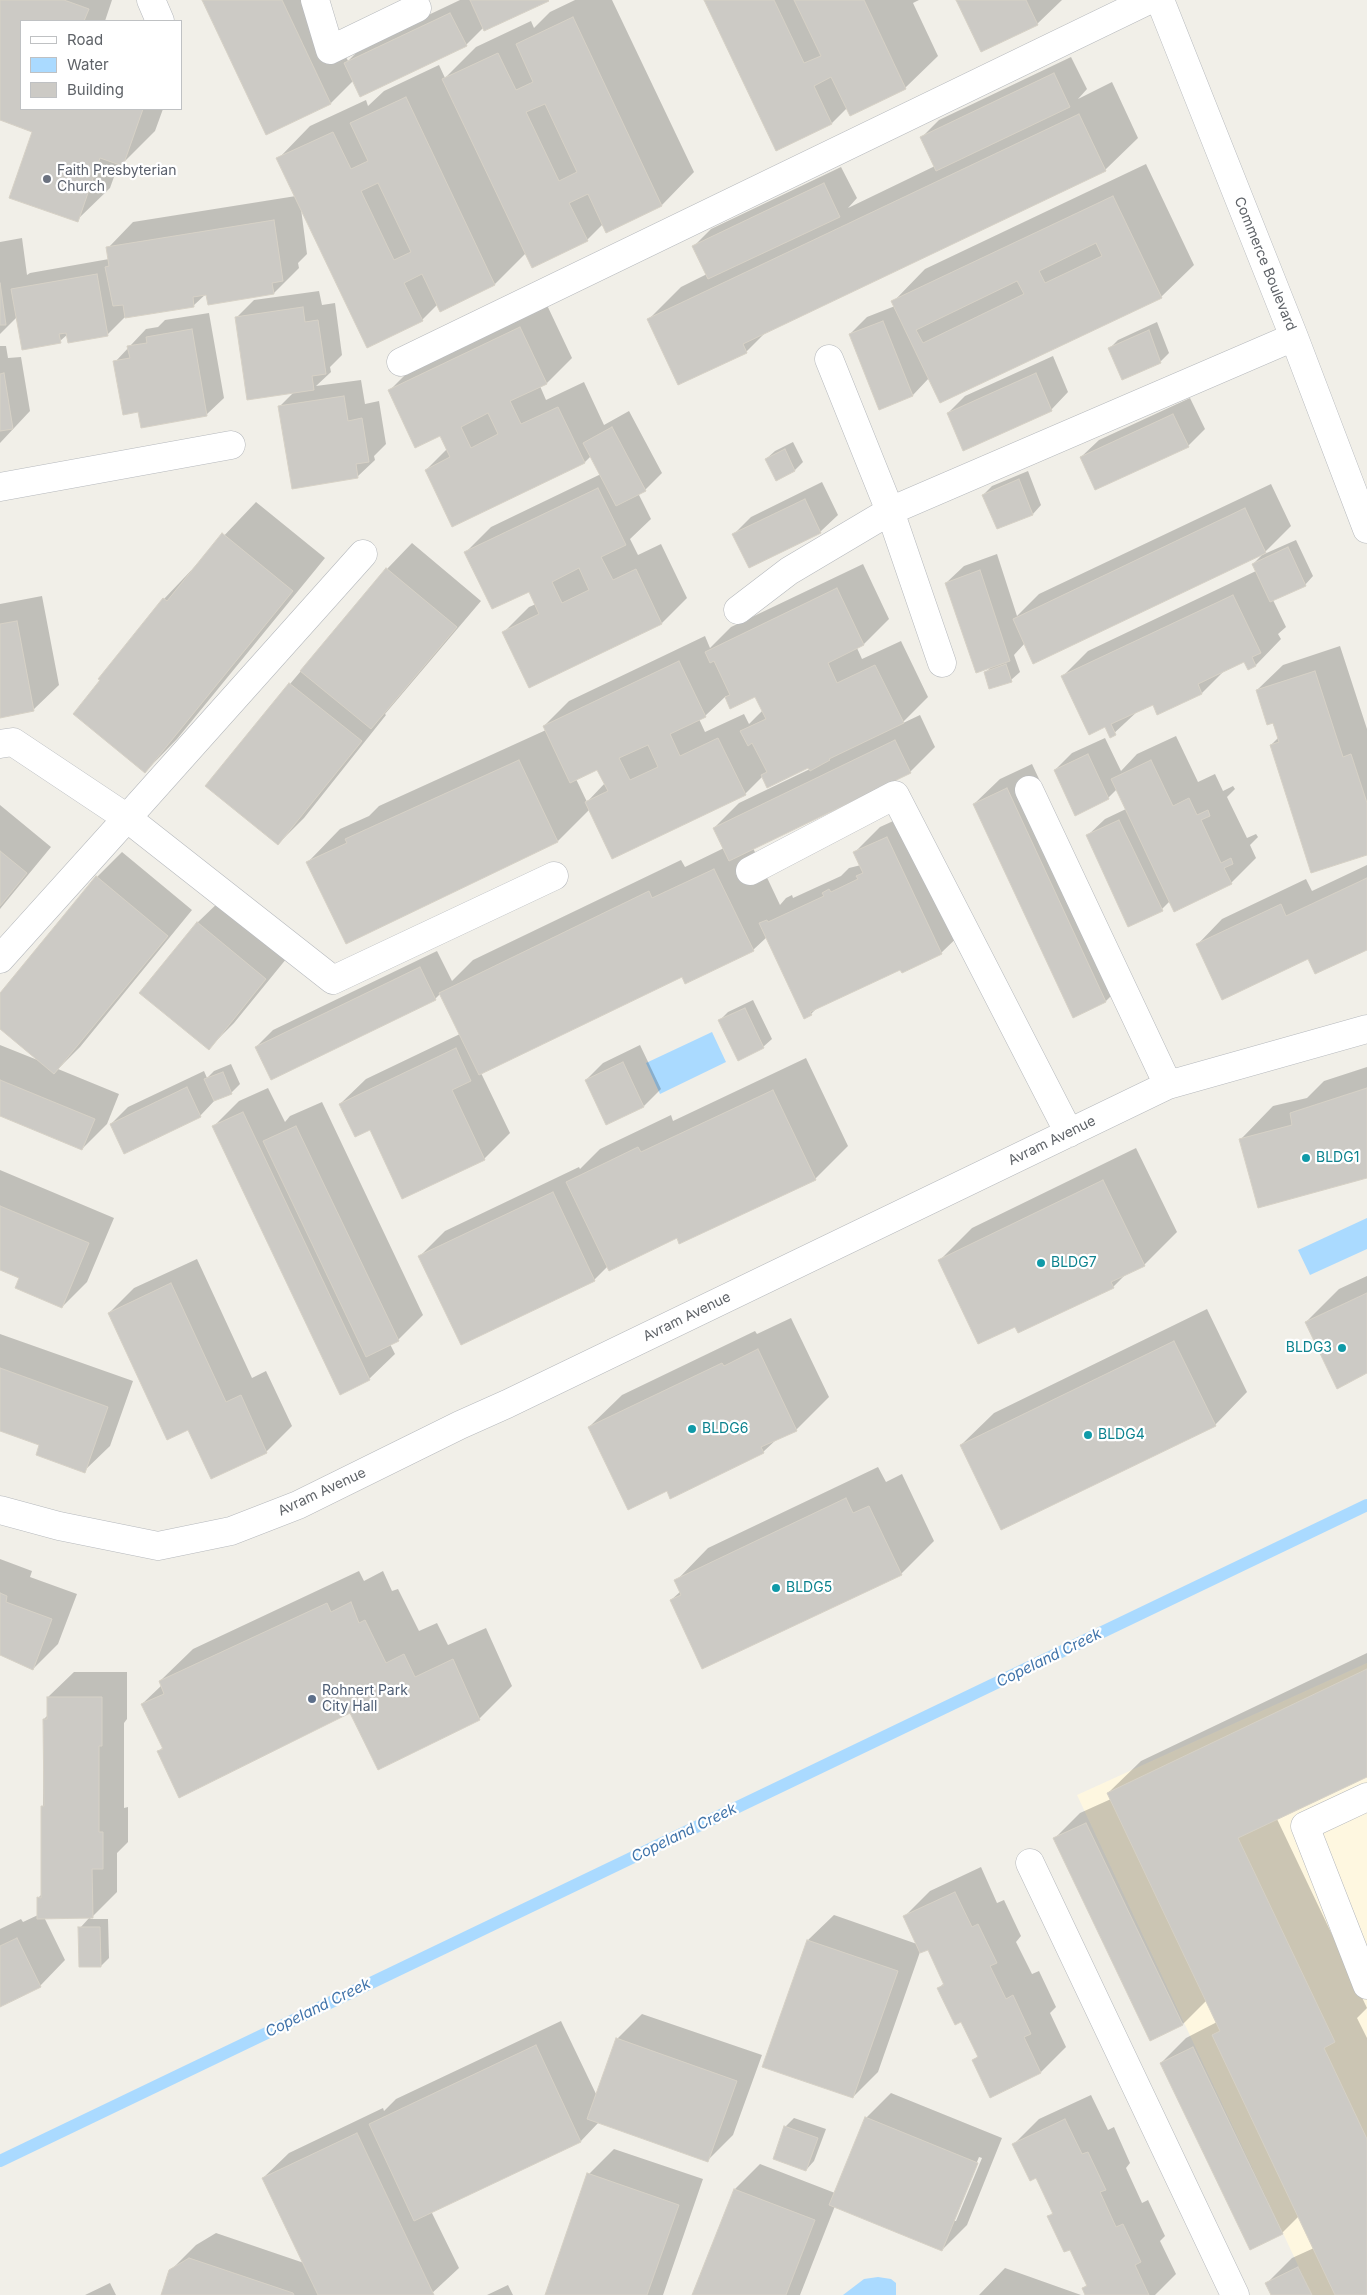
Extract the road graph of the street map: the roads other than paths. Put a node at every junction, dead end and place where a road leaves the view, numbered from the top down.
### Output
1 (151, 0) edge
2 (315, 0) edge
3 (1149, 0) edge
4 (1160, 0) edge
5 (417, 8) dead end
6 (160, 20) edge
7 (1294, 337) junction
8 (829, 359) dead end
9 (400, 362) dead end
10 (231, 445) dead end
11 (0, 487) edge
12 (890, 511) junction
13 (1367, 529) edge
14 (362, 554) dead end
15 (738, 610) dead end
16 (942, 663) dead end
17 (0, 744) edge
18 (1028, 790) dead end
19 (127, 818) junction
20 (750, 871) dead end
21 (554, 876) dead end
22 (0, 959) edge
23 (1367, 1029) edge
24 (1168, 1085) junction
25 (1068, 1133) junction
26 (0, 1510) edge
27 (1367, 1796) edge
28 (1030, 1863) dead end
29 (1367, 1985) edge
30 (1235, 2295) edge

1 - 6 street
2 - 5 street
3 - 9 street
4 - 7 street, Commerce Boulevard
7 - 12 street
7 - 13 street, Commerce Boulevard
8 - 12 street
10 - 11 street
12 - 15 street
12 - 16 street
14 - 19 street
17 - 19 street
18 - 24 street
19 - 21 street
19 - 22 street
20 - 25 street
23 - 24 street, Avram Avenue
24 - 25 street, Avram Avenue
25 - 26 street, Avram Avenue
27 - 29 street
28 - 30 street

